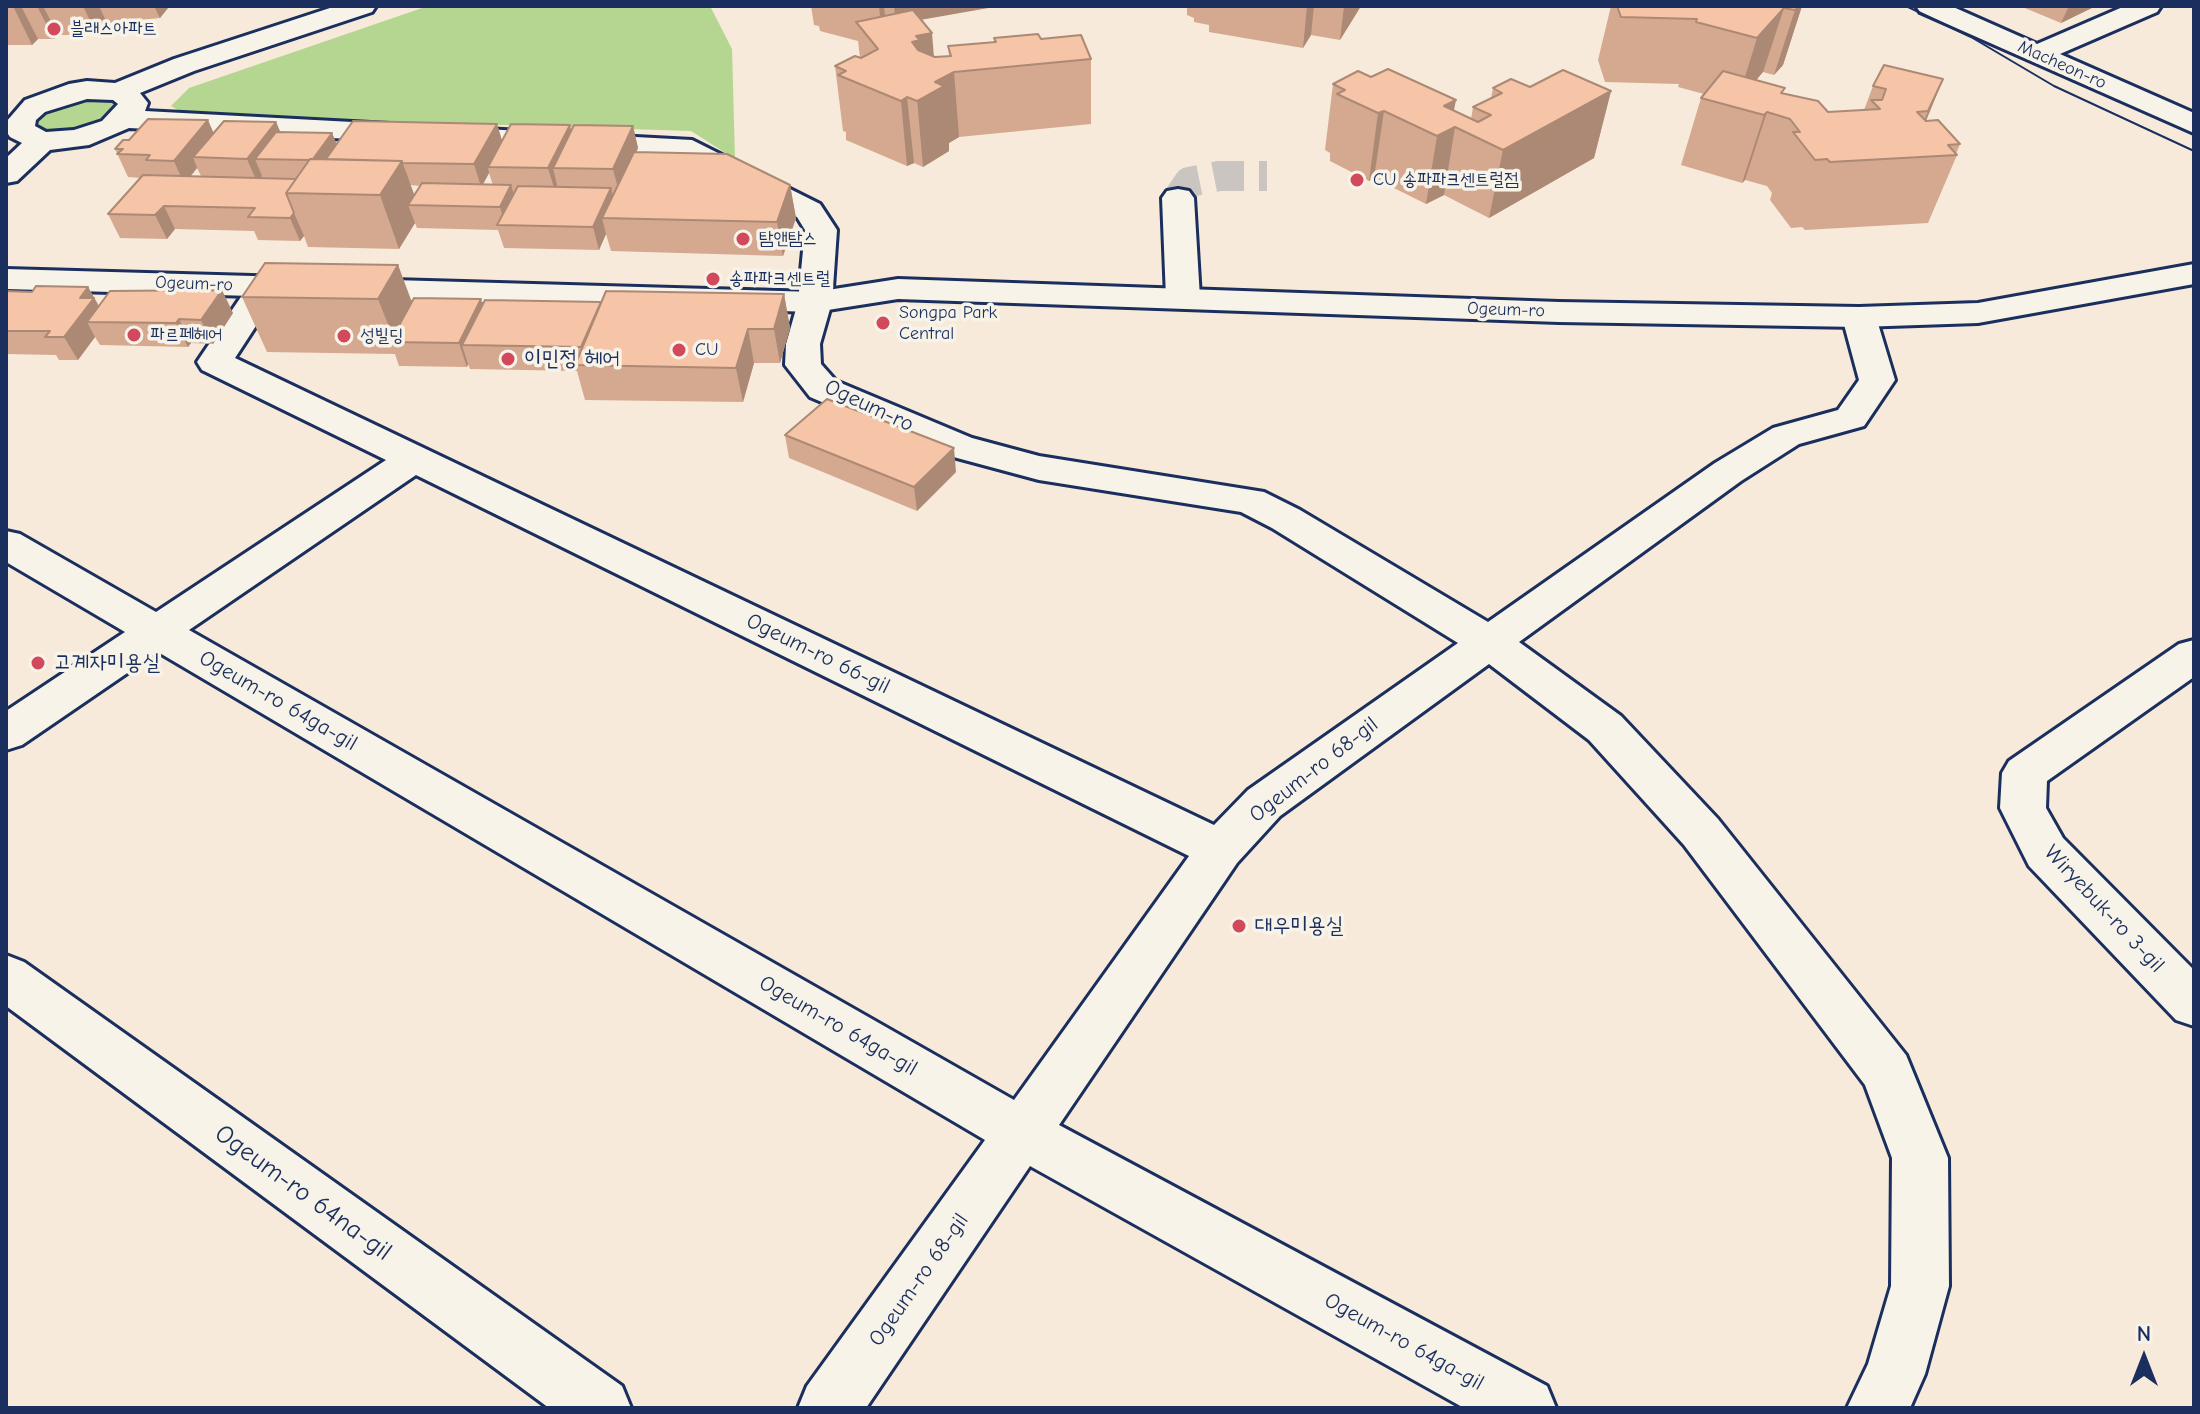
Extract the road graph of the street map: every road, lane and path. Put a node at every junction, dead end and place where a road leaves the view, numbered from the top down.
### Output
1 (363, 6) edge
2 (1929, 6) edge
3 (2148, 6) edge
4 (2037, 54) junction
5 (121, 106) junction
6 (18, 107) edge
7 (2194, 124) edge
8 (42, 141) junction
9 (6, 174) edge
10 (1178, 198) dead end
11 (2194, 274) edge
12 (6, 279) edge
13 (265, 286) junction
14 (1183, 298) junction
15 (815, 302) junction
16 (1859, 317) junction
17 (415, 458) junction
18 (6, 544) edge
19 (158, 632) junction
20 (1488, 641) junction
21 (2194, 655) edge
22 (6, 733) edge
23 (1220, 850) junction
24 (6, 977) edge
25 (2194, 1004) edge
26 (1022, 1133) junction
27 (600, 1408) edge
28 (829, 1408) edge
29 (1525, 1408) edge
30 (1878, 1408) edge

1 - 5 street
2 - 4 street, Macheon-ro
3 - 4 street
4 - 7 street, Macheon-ro
5 - 6 street
5 - 8 street
5 - 15 street
6 - 8 street
8 - 9 street
10 - 14 street
11 - 16 street, Ogeum-ro
12 - 13 street, Ogeum-ro
13 - 15 street, Ogeum-ro
13 - 17 street, Ogeum-ro 66-gil
14 - 15 street, Ogeum-ro
14 - 16 street, Ogeum-ro
15 - 20 street, Ogeum-ro
16 - 20 street, Ogeum-ro 68-gil
17 - 19 street
17 - 23 street, Ogeum-ro 66-gil
18 - 19 street, Ogeum-ro 64ga-gil
19 - 22 street
19 - 26 street, Ogeum-ro 64ga-gil
20 - 23 street, Ogeum-ro 68-gil
20 - 30 street
21 - 25 street, Wiryebuk-ro 3-gil
23 - 26 street, Ogeum-ro 68-gil
24 - 27 street, Ogeum-ro 64na-gil
26 - 28 street, Ogeum-ro 68-gil
26 - 29 street, Ogeum-ro 64ga-gil

